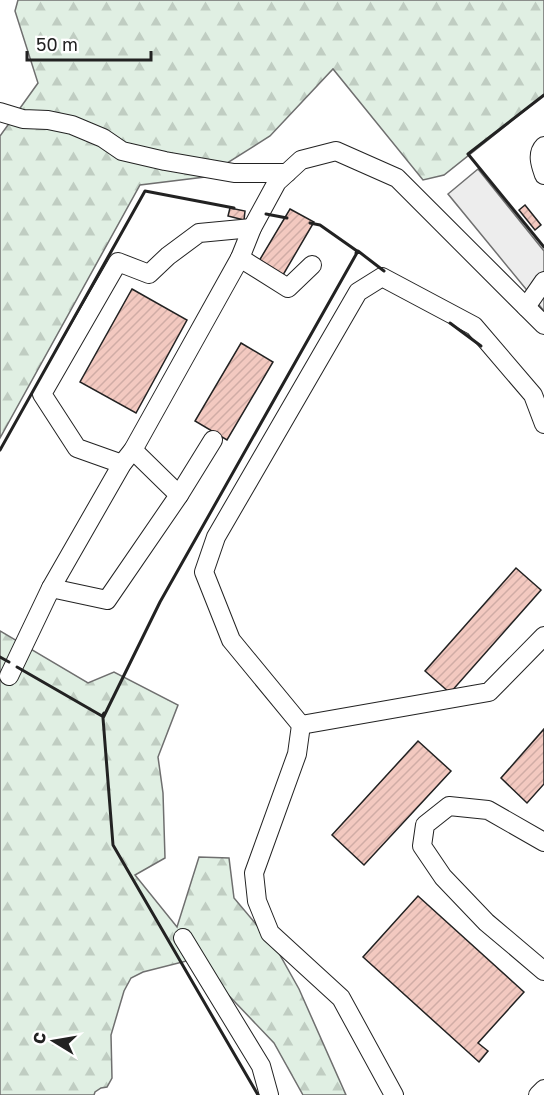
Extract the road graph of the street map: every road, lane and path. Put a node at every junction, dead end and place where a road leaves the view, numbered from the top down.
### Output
1 (0, 112) edge
2 (544, 146) edge
3 (287, 173) junction
4 (544, 175) edge
5 (252, 228) junction
6 (240, 258) junction
7 (312, 265) dead end
8 (544, 281) edge
9 (526, 307) junction
10 (544, 325) edge
11 (544, 424) edge
12 (213, 440) dead end
13 (127, 457) junction
14 (179, 495) junction
15 (51, 588) junction
16 (544, 636) edge
17 (9, 676) dead end
18 (301, 725) junction
19 (544, 842) edge
20 (183, 938) dead end
21 (544, 971) edge
22 (544, 1089) edge
23 (269, 1095) edge
24 (394, 1095) edge
25 (538, 1095) edge

1 - 3 lane
2 - 4 lane
3 - 5 lane
3 - 9 lane
5 - 6 lane
5 - 13 lane
6 - 7 lane
6 - 13 lane
8 - 9 lane
9 - 10 lane
11 - 18 lane
12 - 14 lane
13 - 14 lane
13 - 15 lane
14 - 15 lane
15 - 17 lane
16 - 18 lane
18 - 24 lane
19 - 21 lane
20 - 23 lane
22 - 25 lane

